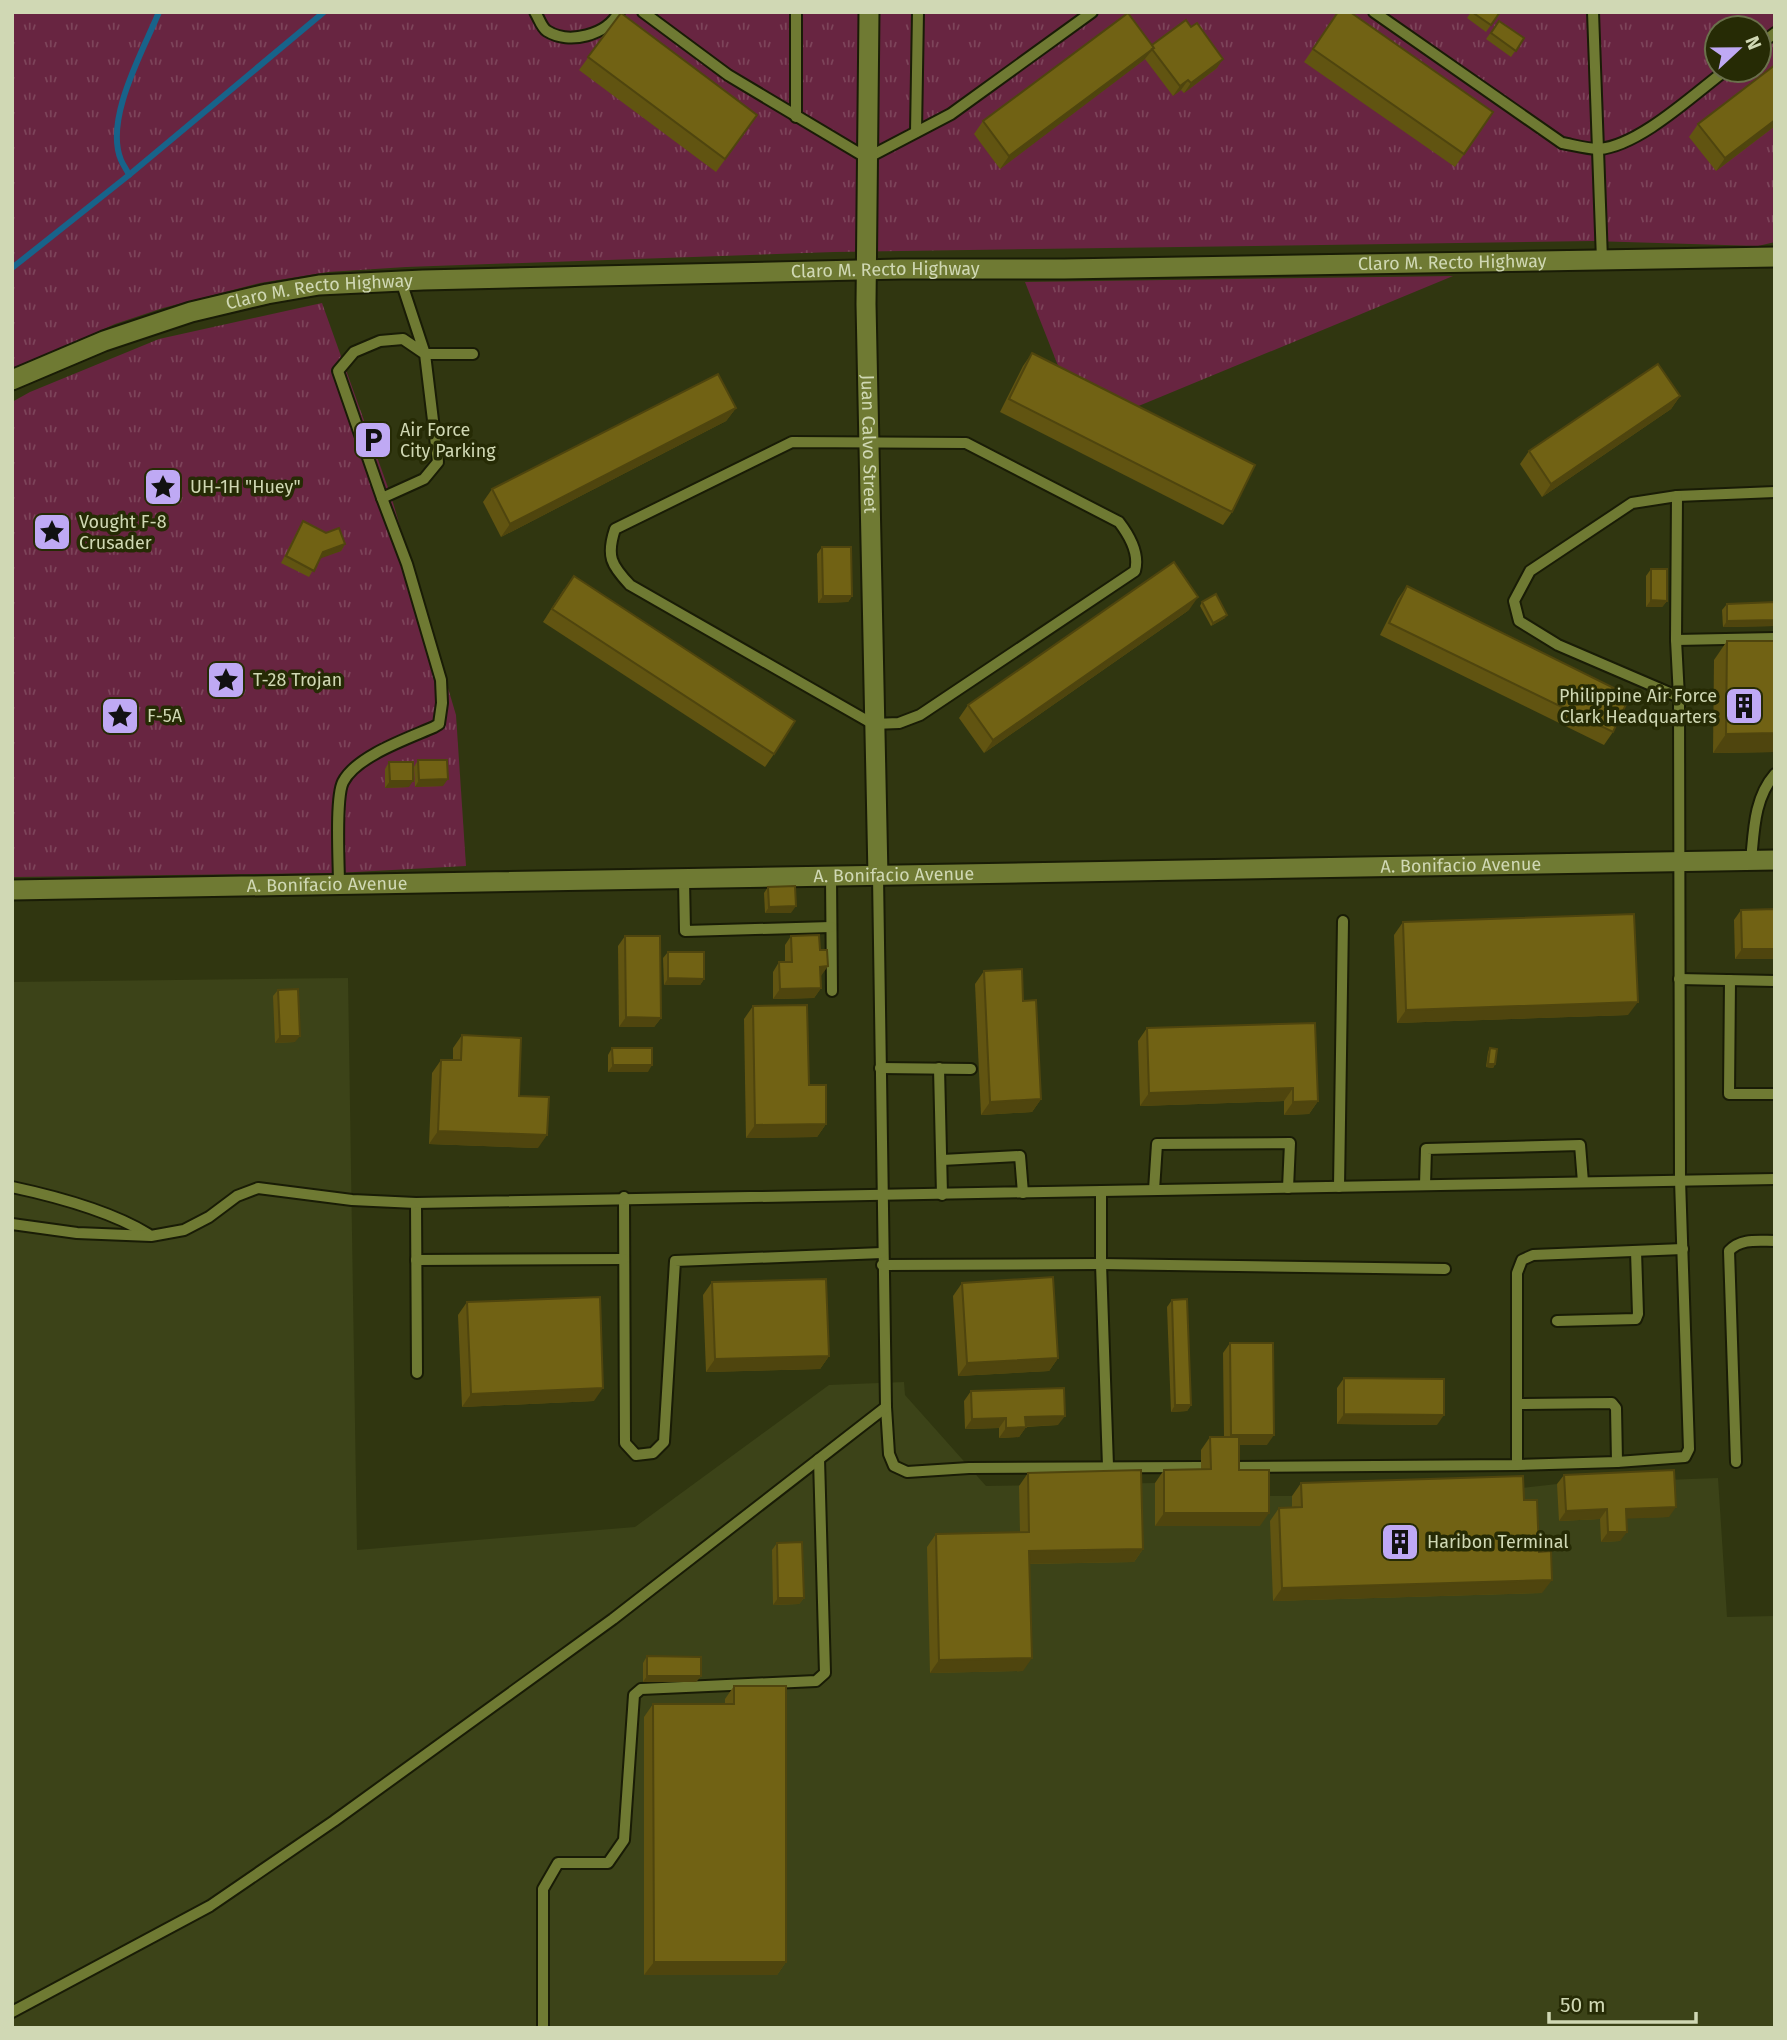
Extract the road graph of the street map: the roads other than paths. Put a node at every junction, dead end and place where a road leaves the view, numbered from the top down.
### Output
1 (536, 12) edge
2 (619, 12) edge
3 (643, 12) edge
4 (796, 12) edge
5 (869, 12) edge
6 (918, 12) edge
7 (1092, 12) edge
8 (1374, 12) edge
9 (1593, 12) edge
10 (1707, 84) edge
11 (796, 117) junction
12 (916, 132) junction
13 (1597, 149) junction
14 (867, 158) junction
15 (1775, 257) edge
16 (1602, 260) junction
17 (866, 270) junction
18 (401, 281) junction
19 (425, 354) junction
20 (473, 354) dead end
21 (12, 380) edge
22 (868, 442) junction
23 (1775, 492) edge
24 (1677, 496) junction
25 (382, 498) junction
26 (1775, 639) edge
27 (1676, 640) junction
28 (1679, 697) junction
29 (873, 724) junction
30 (1775, 774) edge
31 (1775, 860) edge
32 (1679, 861) junction
33 (1751, 861) junction
34 (878, 876) junction
35 (831, 877) junction
36 (684, 880) junction
37 (339, 885) junction
38 (12, 890) edge
39 (1343, 921) dead end
40 (831, 927) junction
41 (1679, 979) junction
42 (1730, 980) junction
43 (1775, 981) edge
44 (832, 991) dead end
45 (880, 1068) junction
46 (939, 1068) junction
47 (971, 1069) dead end
48 (1775, 1094) edge
49 (942, 1160) junction
50 (1775, 1179) edge
51 (1680, 1180) junction
52 (1583, 1182) junction
53 (1425, 1185) junction
54 (12, 1186) edge
55 (1339, 1186) junction
56 (1288, 1188) junction
57 (1154, 1190) junction
58 (1101, 1191) junction
59 (1023, 1193) junction
60 (942, 1195) junction
61 (882, 1196) junction
62 (624, 1197) junction
63 (416, 1203) junction
64 (12, 1224) edge
65 (150, 1236) junction
66 (1775, 1241) edge
67 (1683, 1249) junction
68 (1636, 1251) junction
69 (882, 1252) junction
70 (624, 1258) junction
71 (416, 1260) junction
72 (1101, 1264) junction
73 (882, 1265) junction
74 (1445, 1269) dead end
75 (1557, 1321) dead end
76 (416, 1373) dead end
77 (1518, 1404) junction
78 (886, 1407) junction
79 (819, 1459) junction
80 (1617, 1462) junction
81 (1736, 1462) dead end
82 (1517, 1465) junction
83 (1108, 1466) junction
84 (1201, 1467) edge
85 (1230, 1467) edge
86 (12, 2012) edge
87 (543, 2028) edge

1 - 2 lane
3 - 11 lane
4 - 11 lane
5 - 14 street, Juan Calvo Street
6 - 12 lane
7 - 12 lane
8 - 13 lane
9 - 13 lane
10 - 13 lane
11 - 14 lane
12 - 14 lane
13 - 16 lane
14 - 17 street, Juan Calvo Street
15 - 16 street, Claro M. Recto Highway
16 - 17 street, Claro M. Recto Highway
17 - 18 street, Claro M. Recto Highway
17 - 22 street, Juan Calvo Street
18 - 19 lane
18 - 21 street, Claro M. Recto Highway
19 - 20 lane
19 - 25 lane
19 - 25 lane
22 - 29 street, Juan Calvo Street
22 - 29 lane
22 - 29 lane
23 - 24 lane
24 - 27 lane
24 - 28 lane
25 - 37 lane
26 - 27 lane
27 - 28 lane
28 - 32 lane
29 - 34 street, Juan Calvo Street
30 - 33 lane
31 - 33 street, A. Bonifacio Avenue
32 - 33 street, A. Bonifacio Avenue
32 - 34 street, A. Bonifacio Avenue
32 - 41 lane
34 - 35 street, A. Bonifacio Avenue
34 - 45 lane
35 - 36 street, A. Bonifacio Avenue
35 - 40 lane
36 - 37 street, A. Bonifacio Avenue
36 - 40 lane
37 - 38 street, A. Bonifacio Avenue
39 - 55 lane
40 - 44 lane
41 - 42 lane
41 - 51 lane
42 - 43 lane
42 - 48 lane
45 - 46 lane
45 - 61 lane
46 - 47 lane
46 - 49 lane
49 - 59 lane
49 - 60 lane
50 - 51 lane
51 - 52 lane
51 - 67 lane
52 - 53 lane
52 - 53 lane
53 - 55 lane
54 - 65 lane
55 - 56 lane
56 - 57 lane
56 - 57 lane
57 - 58 lane
58 - 59 lane
58 - 72 lane
59 - 60 lane
60 - 61 lane
61 - 62 lane
61 - 69 lane
62 - 63 lane
62 - 70 lane
63 - 65 lane
63 - 71 lane
64 - 65 lane
66 - 81 lane
67 - 68 lane
67 - 80 lane
68 - 75 lane
68 - 77 lane
69 - 70 lane
69 - 73 lane
70 - 71 lane
71 - 76 lane
72 - 73 lane
72 - 74 lane
72 - 83 lane
73 - 78 lane
77 - 80 lane
77 - 82 lane
78 - 79 lane
78 - 83 lane
79 - 86 lane
79 - 87 lane
80 - 82 lane
82 - 85 lane
83 - 84 lane

